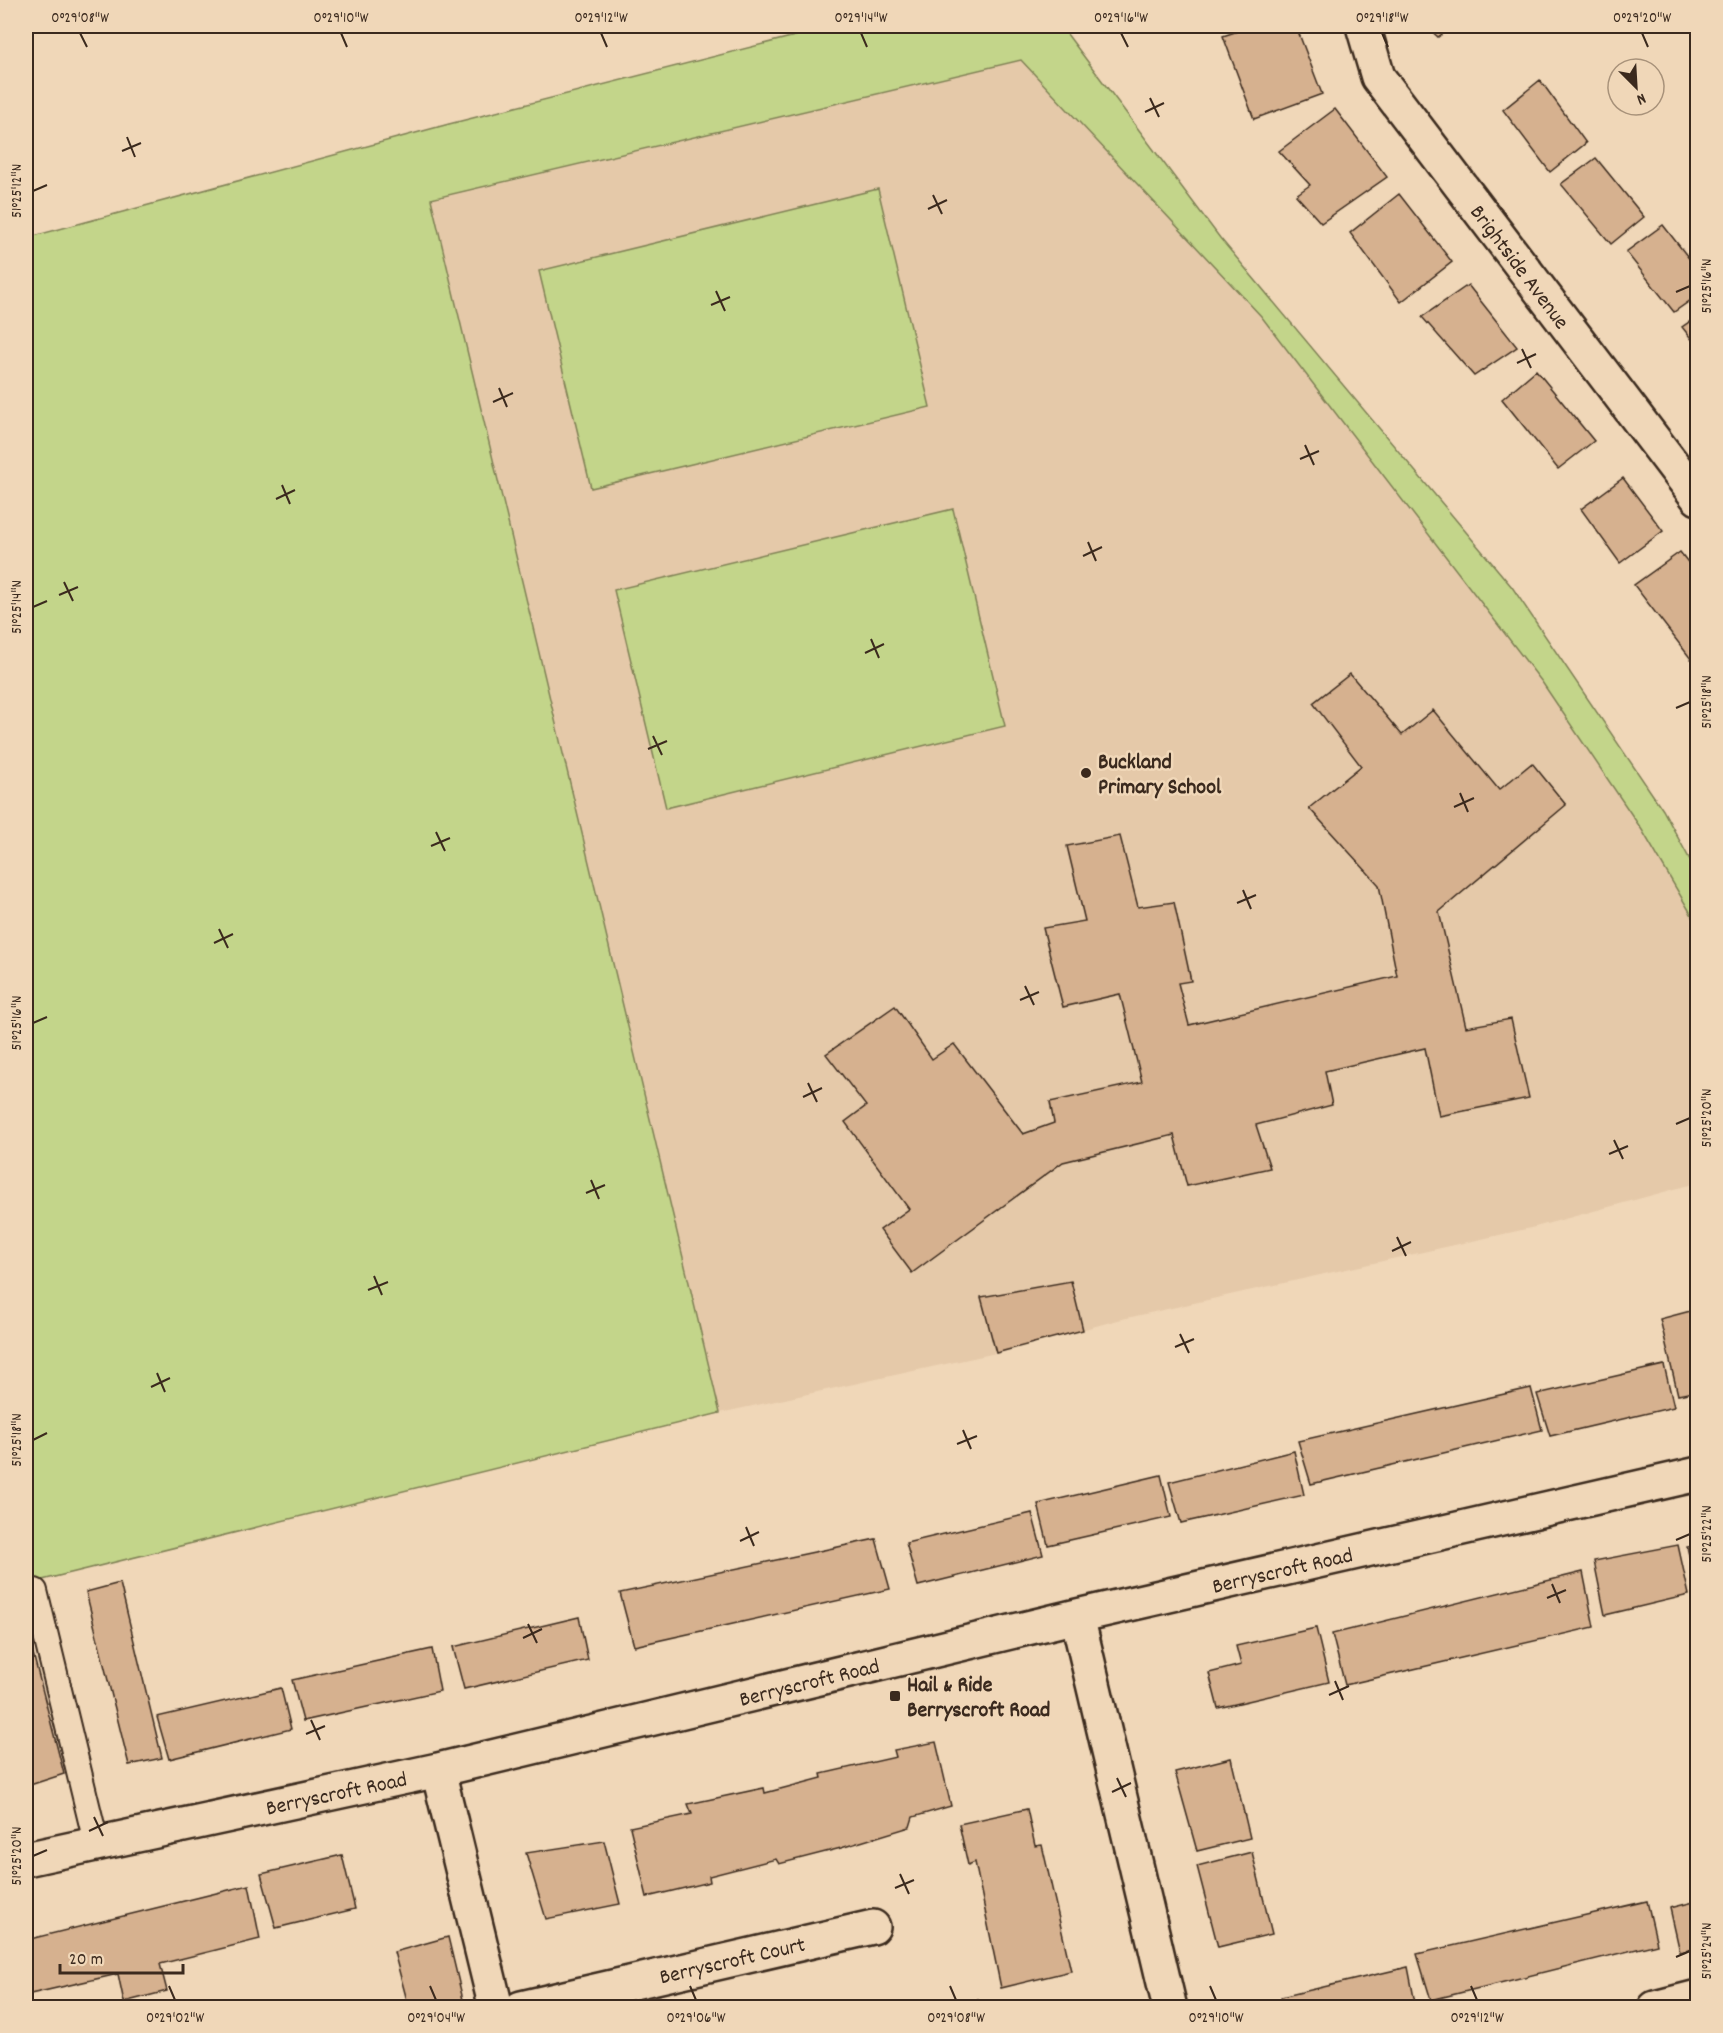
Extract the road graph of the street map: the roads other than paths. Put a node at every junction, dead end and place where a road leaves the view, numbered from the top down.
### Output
1 (1363, 26) edge
2 (1698, 498) edge
3 (1698, 1474) edge
4 (35, 1591) dead end
5 (1077, 1616) junction
6 (438, 1770) junction
7 (96, 1842) junction
8 (26, 1858) edge
9 (873, 1927) dead end
10 (1698, 1997) edge
11 (496, 2007) edge
12 (521, 2007) edge
13 (1170, 2007) edge
14 (1655, 2007) edge

1 - 2 street, Brightside Avenue
3 - 5 street, Berryscroft Road
4 - 7 lane
5 - 6 street, Berryscroft Road
5 - 13 street
6 - 7 street, Berryscroft Road
6 - 11 street
7 - 8 street, Berryscroft Road
9 - 12 street, Berryscroft Court
10 - 14 street

